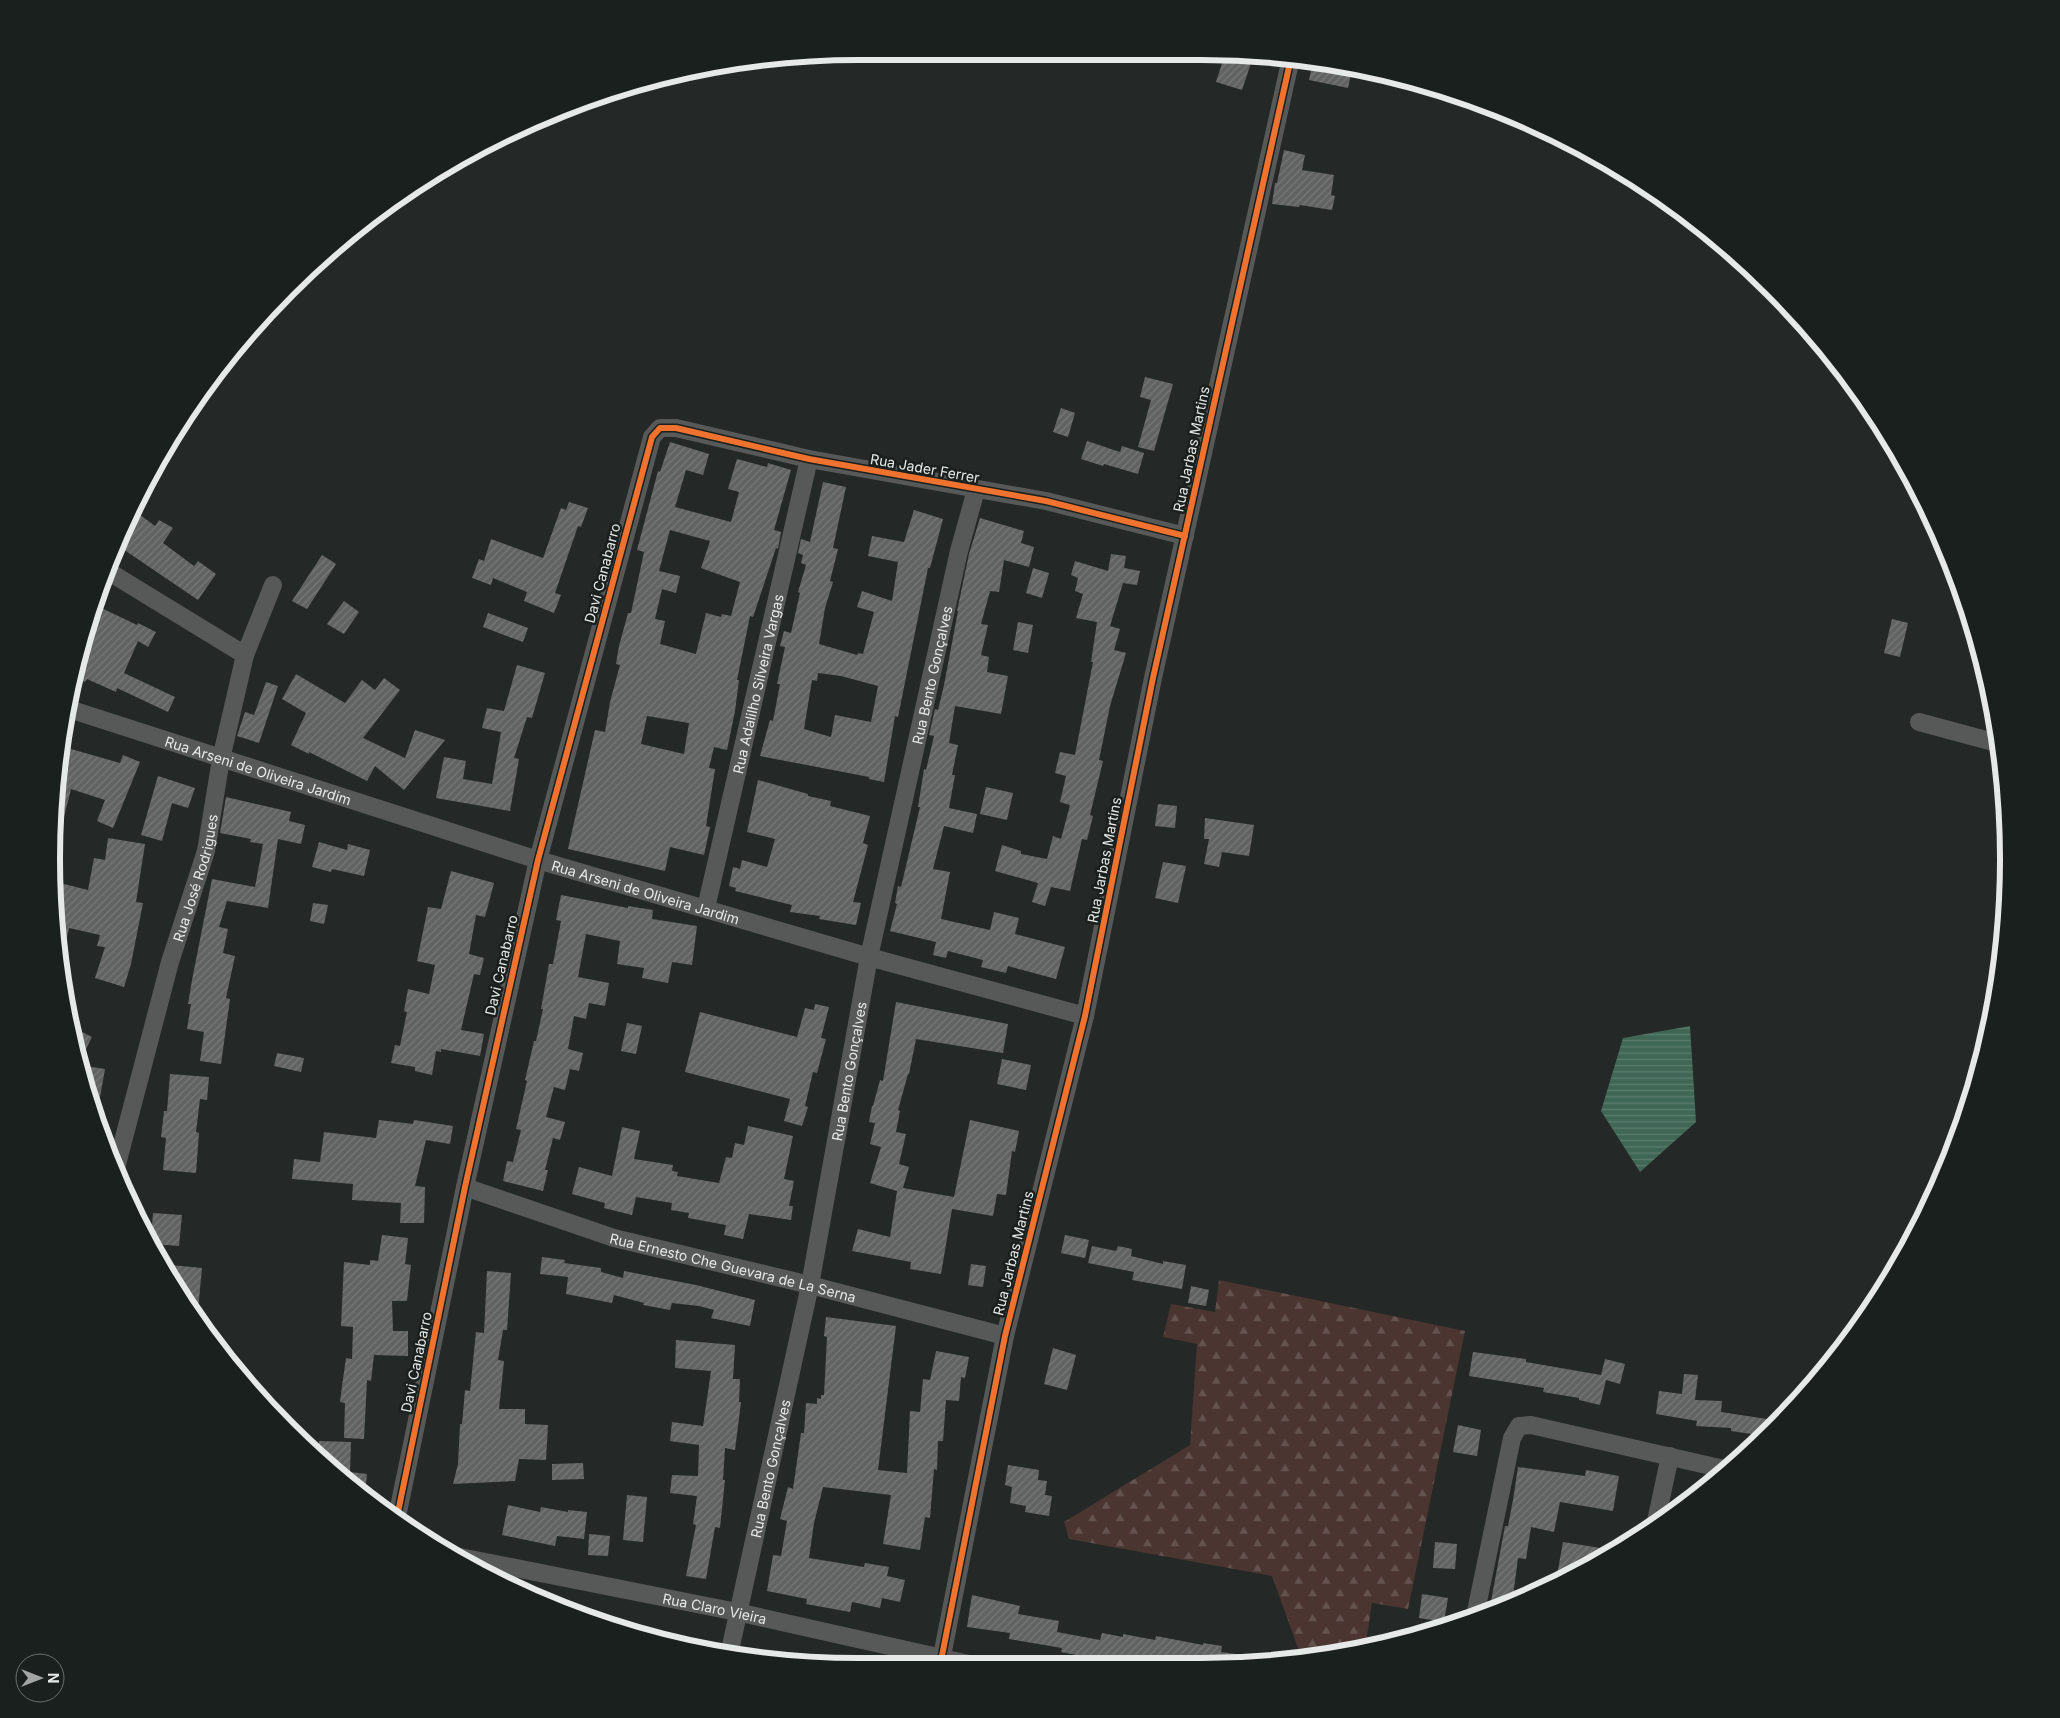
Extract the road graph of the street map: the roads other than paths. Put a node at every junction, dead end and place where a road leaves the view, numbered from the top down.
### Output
1 (1289, 65) edge
2 (660, 428) joint
3 (809, 459) junction
4 (976, 490) junction
5 (1185, 536) junction
6 (113, 574) edge
7 (273, 585) dead end
8 (246, 655) junction
9 (74, 711) edge
10 (1919, 722) dead end
11 (1991, 741) edge
12 (221, 759) junction
13 (538, 860) junction
14 (706, 908) junction
15 (869, 957) junction
16 (1086, 1016) junction
17 (119, 1159) edge
18 (465, 1187) junction
19 (810, 1285) junction
20 (1005, 1336) junction
21 (1670, 1456) junction
22 (1718, 1468) edge
23 (398, 1511) edge
24 (1658, 1514) edge
25 (476, 1560) edge
26 (1476, 1609) edge
27 (737, 1612) junction
28 (730, 1647) edge
29 (925, 1658) edge
30 (942, 1658) edge

1 - 5 street, Rua Jarbas Martins
2 - 3 street, Rua Jader Ferrer
2 - 13 street, Davi Canabarro
3 - 4 street, Rua Jader Ferrer
3 - 14 street, Rua Adalilho Silveira Vargas
4 - 5 street, Rua Jader Ferrer
4 - 15 street, Rua Bento Gonçalves
5 - 16 street, Rua Jarbas Martins
6 - 8 street
7 - 8 street, Rua José Rodrigues
8 - 12 street, Rua José Rodrigues
9 - 12 street, Rua Arseni de Oliveira Jardim
10 - 11 street
12 - 13 street, Rua Arseni de Oliveira Jardim
12 - 17 street, Rua José Rodrigues
13 - 14 street, Rua Arseni de Oliveira Jardim
13 - 18 street, Davi Canabarro
14 - 15 street, Rua Arseni de Oliveira Jardim
15 - 16 street, Rua Arseni de Oliveira Jardim
15 - 19 street, Rua Bento Gonçalves
16 - 20 street, Rua Jarbas Martins
18 - 19 street, Rua Ernesto Che Guevara de La Serna
18 - 23 street, Davi Canabarro
19 - 20 street, Rua Ernesto Che Guevara de La Serna
19 - 27 street, Rua Bento Gonçalves
20 - 30 street, Rua Jarbas Martins
21 - 22 street
21 - 24 street
21 - 26 street
25 - 27 street, Rua Claro Vieira
27 - 28 street, Rua Bento Gonçalves
27 - 29 street, Rua Claro Vieira

